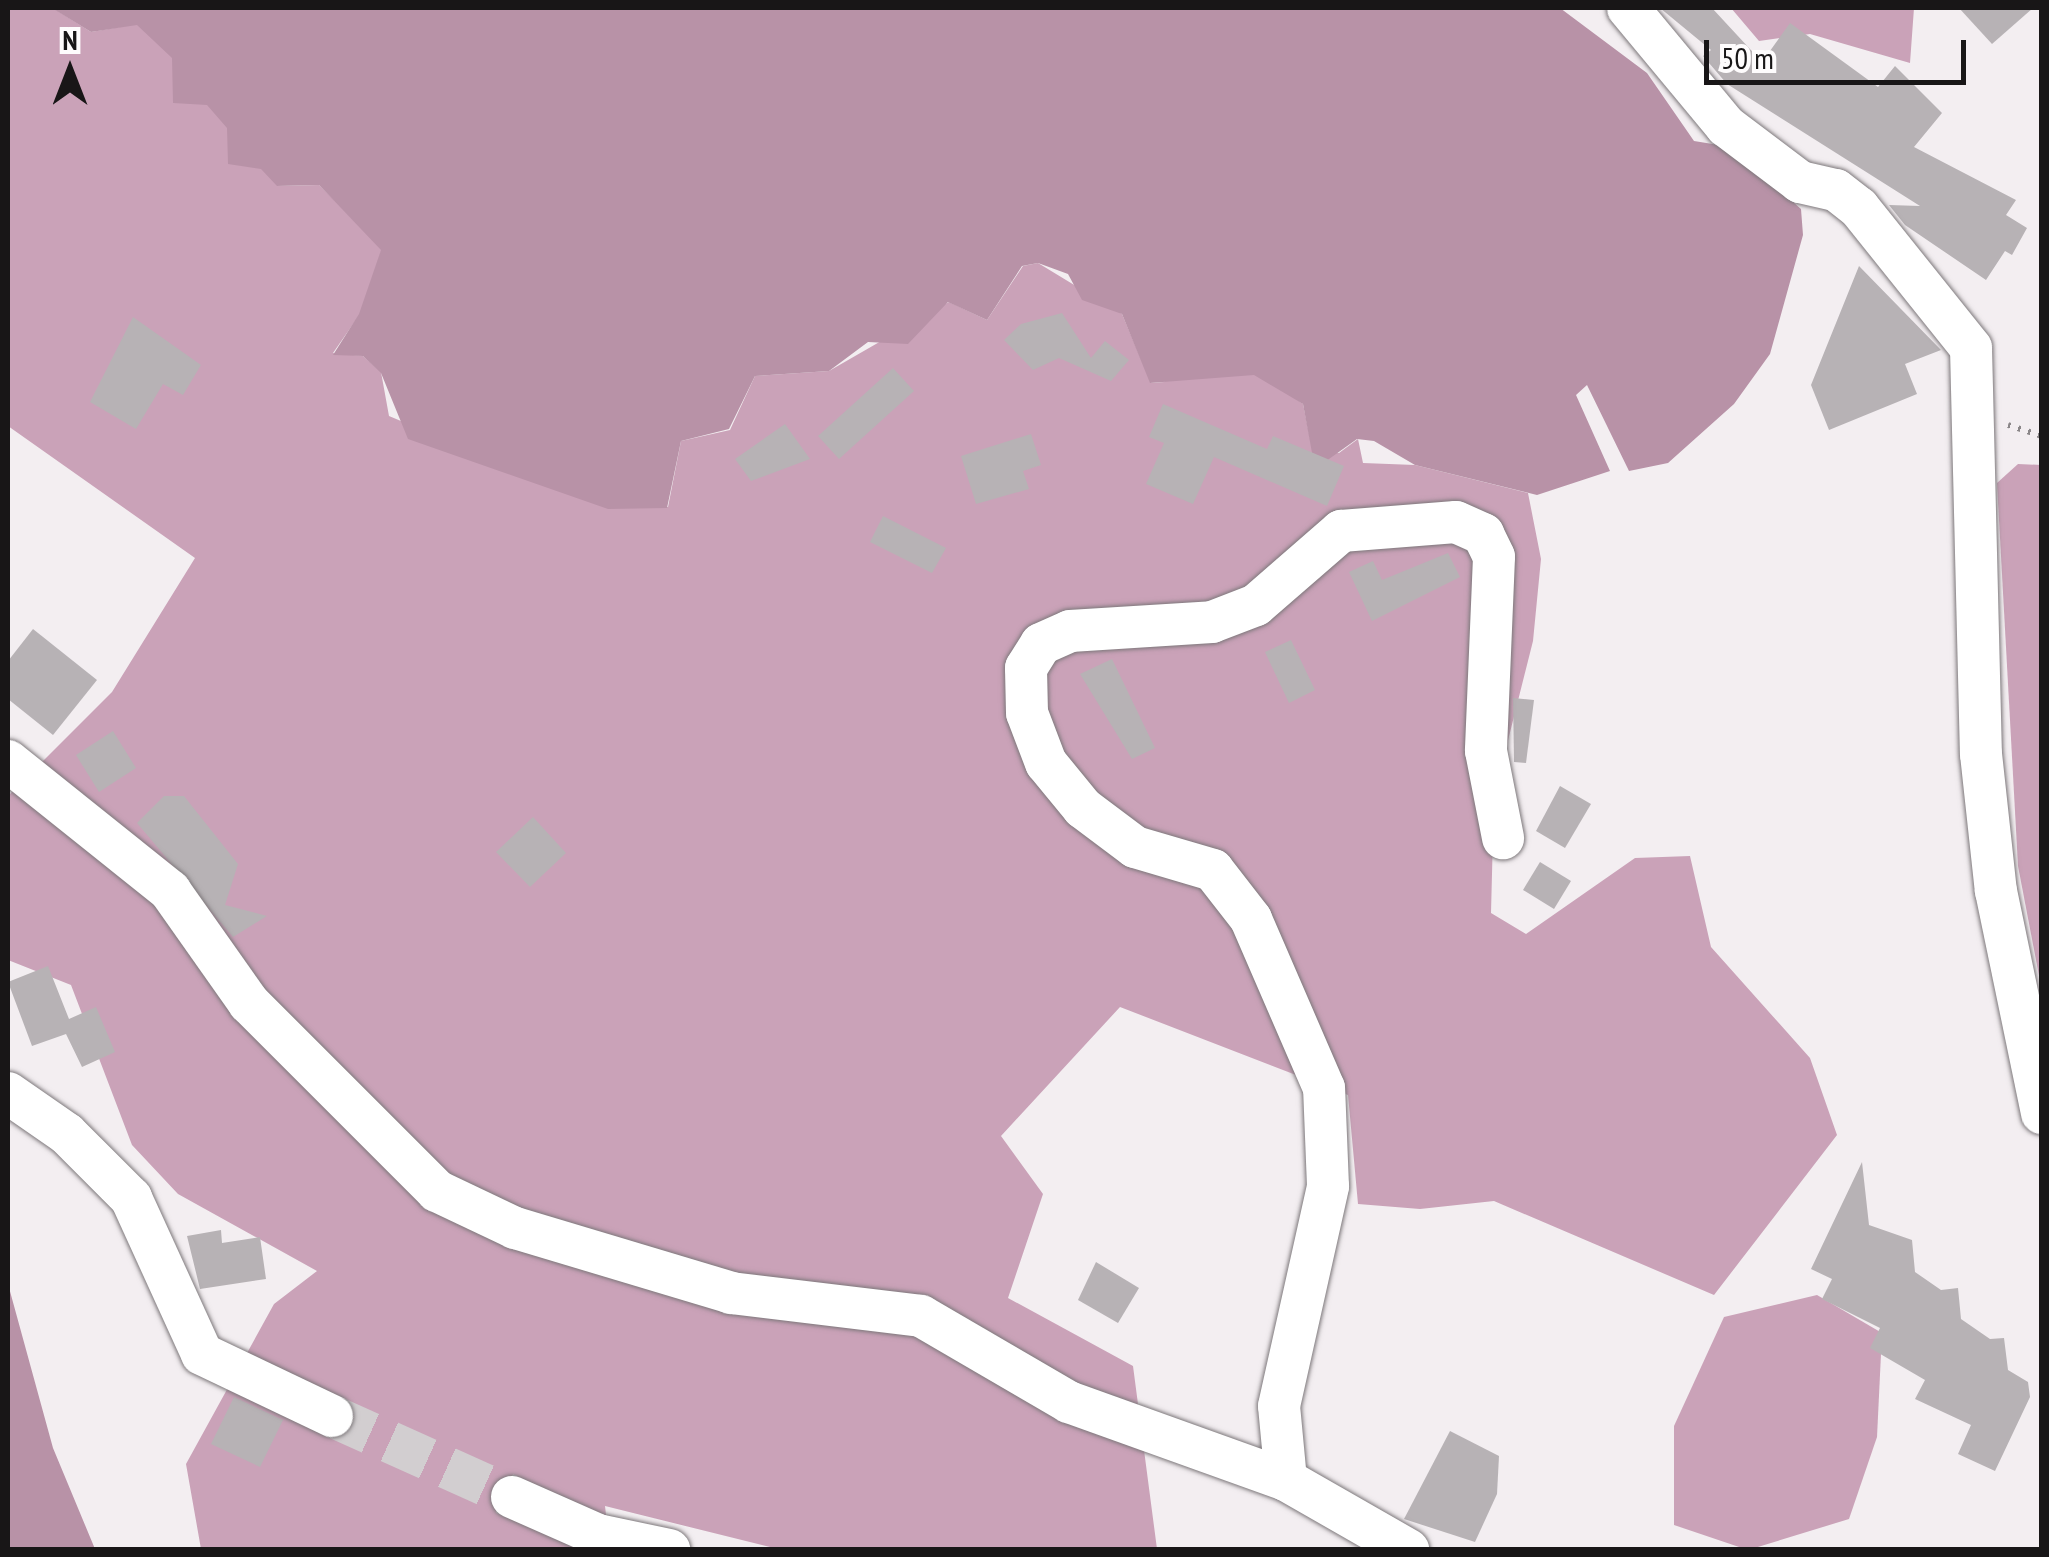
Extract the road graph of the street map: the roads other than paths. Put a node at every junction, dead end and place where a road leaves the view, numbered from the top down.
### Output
1 (1628, 8) edge
2 (8, 760) edge
3 (1504, 838) dead end
4 (8, 1092) edge
5 (2042, 1113) edge
6 (332, 1416) tunnel mouth
7 (1286, 1480) junction
8 (512, 1497) tunnel mouth
9 (669, 1550) edge
10 (1408, 1550) edge

1 - 5 street
2 - 7 street
3 - 7 street
4 - 6 street
7 - 10 street
8 - 9 street

